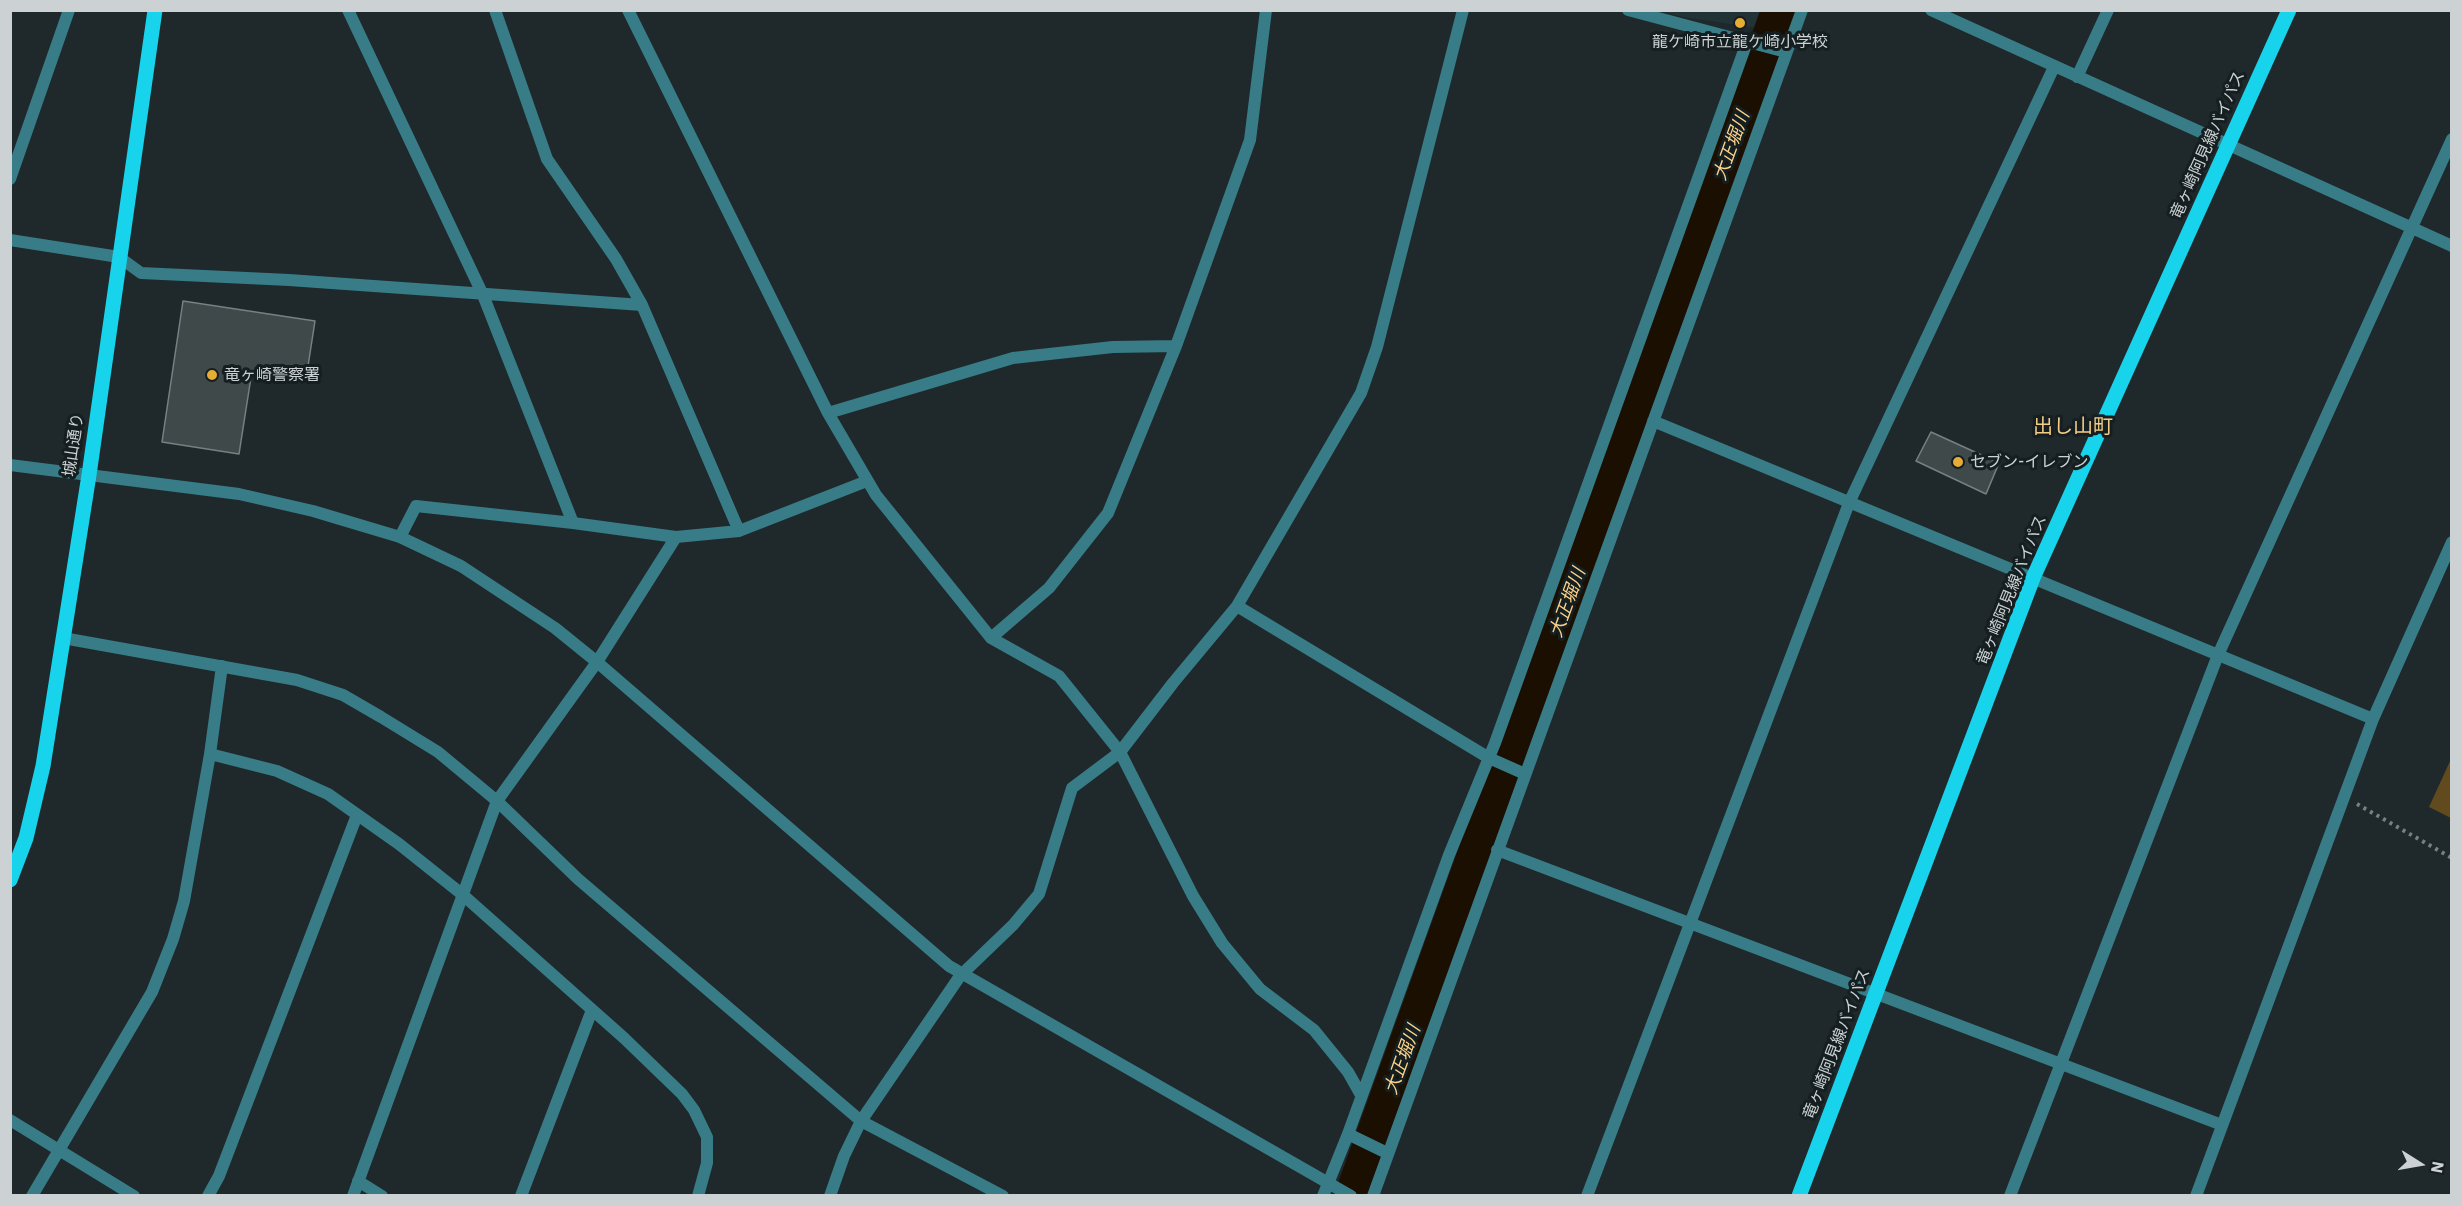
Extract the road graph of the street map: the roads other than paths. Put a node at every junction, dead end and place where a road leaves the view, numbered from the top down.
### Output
1 (69, 10) edge
2 (154, 10) edge
3 (348, 10) edge
4 (495, 10) edge
5 (628, 10) edge
6 (1266, 10) edge
7 (1463, 10) edge
8 (1628, 10) edge
9 (1802, 10) edge
10 (2108, 10) edge
11 (2289, 10) edge
12 (1938, 12) edge
13 (1747, 42) junction
14 (1786, 52) junction
15 (2054, 67) junction
16 (2077, 77) junction
17 (2451, 139) edge
18 (2227, 145) junction
19 (10, 179) edge
20 (2411, 228) junction
21 (10, 240) edge
22 (2451, 246) edge
23 (119, 257) junction
24 (483, 295) junction
25 (642, 305) junction
26 (1176, 346) junction
27 (828, 413) junction
28 (1653, 421) junction
29 (10, 465) edge
30 (88, 475) junction
31 (867, 481) junction
32 (1850, 503) junction
33 (573, 523) junction
34 (739, 531) junction
35 (400, 537) junction
36 (676, 537) junction
37 (2451, 542) edge
38 (2033, 578) junction
39 (1237, 606) junction
40 (63, 638) junction
41 (991, 638) junction
42 (2218, 655) junction
43 (597, 662) junction
44 (222, 666) junction
45 (2373, 719) junction
46 (1120, 752) junction
47 (210, 754) junction
48 (1492, 759) junction
49 (1521, 772) junction
50 (497, 801) junction
51 (357, 815) junction
52 (1497, 850) junction
53 (10, 880) edge
54 (463, 895) junction
55 (1690, 923) junction
56 (962, 974) junction
57 (1876, 992) junction
58 (592, 1010) junction
59 (2060, 1064) junction
60 (1361, 1095) junction
61 (10, 1120) edge
62 (861, 1121) junction
63 (2222, 1125) junction
64 (1350, 1136) junction
65 (60, 1151) junction
66 (1387, 1153) junction
67 (358, 1181) junction
68 (1328, 1182) junction
69 (32, 1196) edge
70 (134, 1196) edge
71 (208, 1196) edge
72 (353, 1196) edge
73 (382, 1196) edge
74 (521, 1196) edge
75 (698, 1196) edge
76 (830, 1196) edge
77 (1003, 1196) edge
78 (1323, 1196) edge
79 (1352, 1196) edge
80 (1373, 1196) edge
81 (1587, 1196) edge
82 (1799, 1196) edge
83 (2010, 1196) edge
84 (2196, 1196) edge

1 - 19 street
2 - 23 main road, 城山通り
3 - 24 street
4 - 25 street
5 - 27 street
6 - 26 street
7 - 39 street
8 - 13 street
9 - 14 street
10 - 16 street
11 - 18 main road, 竜ヶ崎阿見線バイパス
12 - 15 street
13 - 14 street
13 - 48 street
14 - 28 street
15 - 16 street
15 - 32 street
16 - 18 street
17 - 20 street
18 - 20 street
18 - 38 main road, 竜ヶ崎阿見線バイパス
20 - 22 street
20 - 42 street
21 - 23 street
23 - 24 street
23 - 30 main road, 城山通り
24 - 25 street
24 - 33 street
25 - 34 street
26 - 27 street
26 - 41 street
27 - 31 street
28 - 32 street
28 - 49 street
29 - 30 street
30 - 35 street
30 - 40 main road, 城山通り
31 - 34 street
31 - 41 street
32 - 38 street
32 - 55 street
33 - 35 street
33 - 36 street
34 - 36 street
35 - 43 street
36 - 43 street
37 - 45 street
38 - 42 street
38 - 57 main road, 竜ヶ崎阿見線バイパス
39 - 46 street
39 - 48 street
40 - 44 street
40 - 53 main road, 城山通り
41 - 46 street
42 - 45 street
42 - 59 street
43 - 50 street
43 - 56 street
44 - 47 street
44 - 50 street
45 - 63 street
46 - 56 street
46 - 60 street
47 - 51 street
47 - 65 street
48 - 49 street
48 - 60 street
49 - 52 street
50 - 54 street
50 - 62 street
51 - 54 street
51 - 71 street
52 - 55 street
52 - 66 street
54 - 58 street
54 - 67 street
55 - 57 street
55 - 81 street
56 - 62 street
56 - 68 street
57 - 59 street
57 - 82 main road, 竜ヶ崎阿見線バイパス
58 - 74 street
58 - 75 street
59 - 63 street
59 - 83 street
60 - 64 street
61 - 65 street
62 - 76 street
62 - 77 street
63 - 84 street
64 - 66 street
64 - 68 street
65 - 69 street
65 - 70 street
66 - 80 street
67 - 72 street
67 - 73 street
68 - 78 street
68 - 79 street

